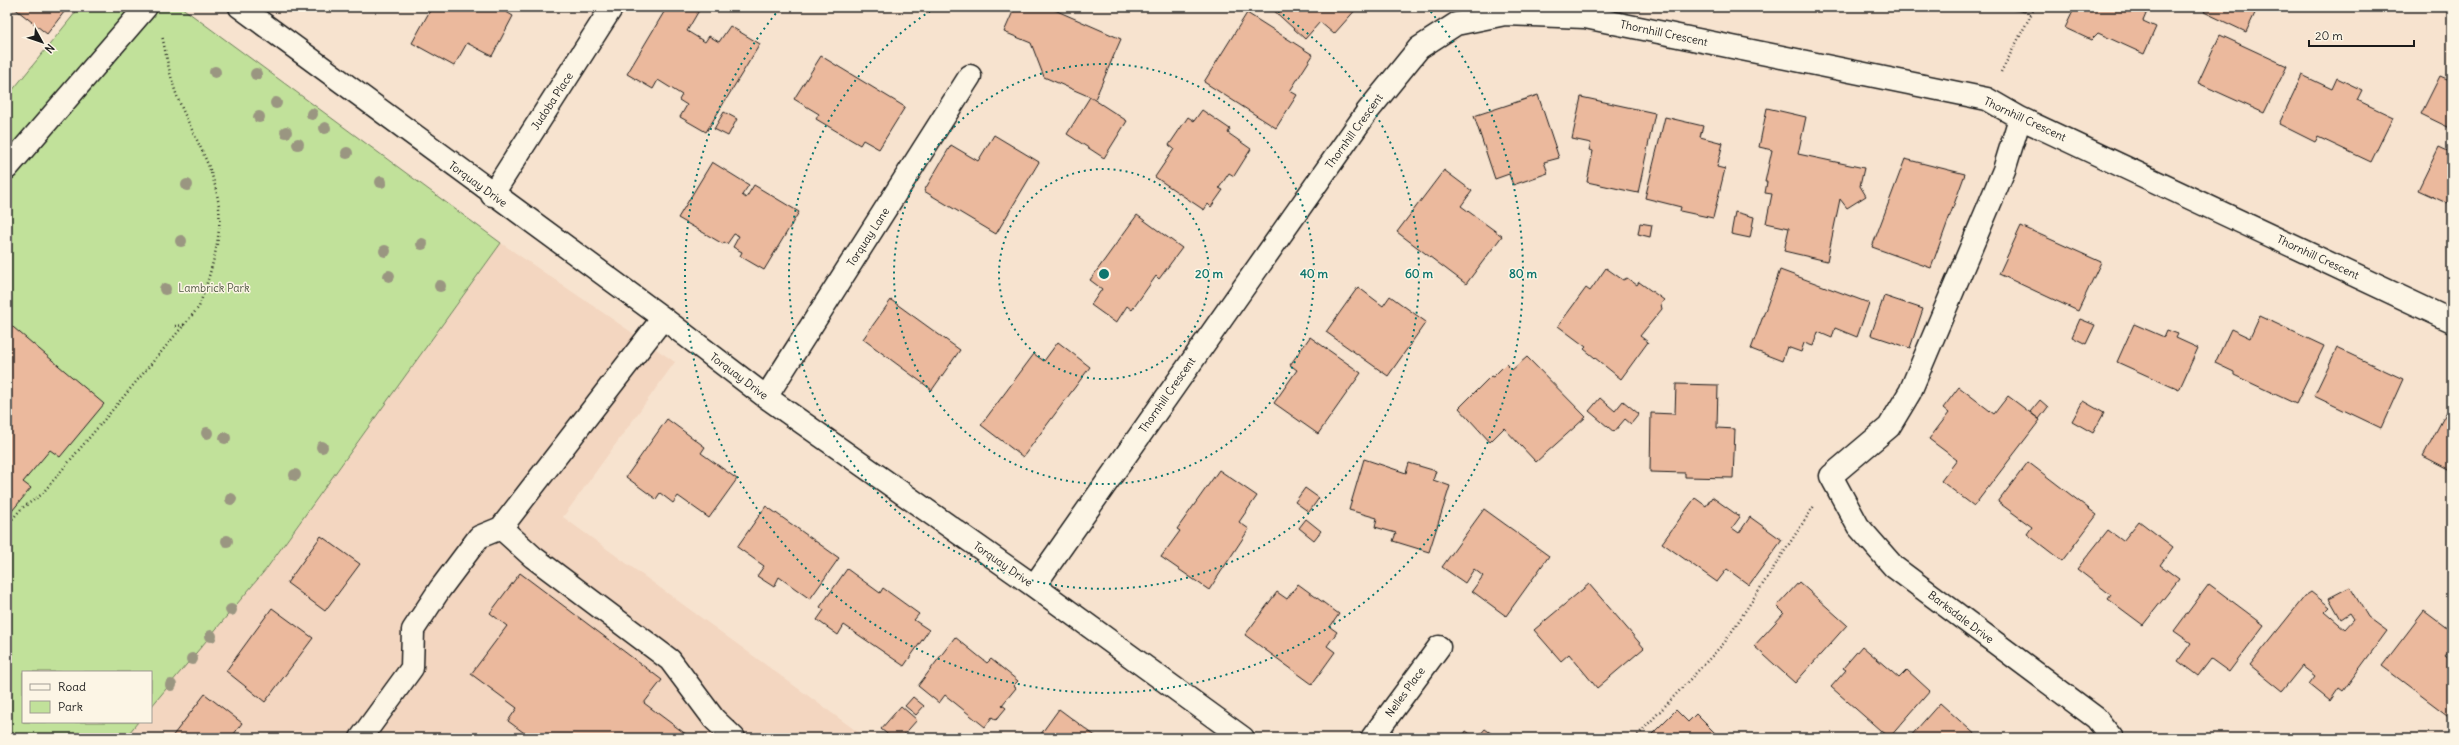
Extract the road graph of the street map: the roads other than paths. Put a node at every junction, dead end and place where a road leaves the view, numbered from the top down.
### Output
1 (146, 7) edge
2 (240, 7) edge
3 (612, 7) edge
4 (970, 76) dead end
5 (2020, 118) junction
6 (7, 168) edge
7 (492, 195) junction
8 (663, 318) junction
9 (2452, 321) edge
10 (766, 397) junction
11 (501, 528) junction
12 (1034, 586) junction
13 (1439, 647) dead end
14 (361, 738) edge
15 (734, 738) edge
16 (1243, 738) edge
17 (1372, 738) edge
18 (2112, 738) edge

1 - 6 street
2 - 7 street, Torquay Drive
3 - 7 street, Judoba Place
4 - 10 street, Torquay Lane
5 - 9 street, Thornhill Crescent
5 - 12 street, Thornhill Crescent
5 - 18 street, Barksdale Drive
7 - 8 street, Torquay Drive
8 - 10 street, Torquay Drive
8 - 11 street
10 - 12 street, Torquay Drive
11 - 14 street
11 - 15 street
12 - 16 street, Torquay Drive
13 - 17 street, Nelles Place

